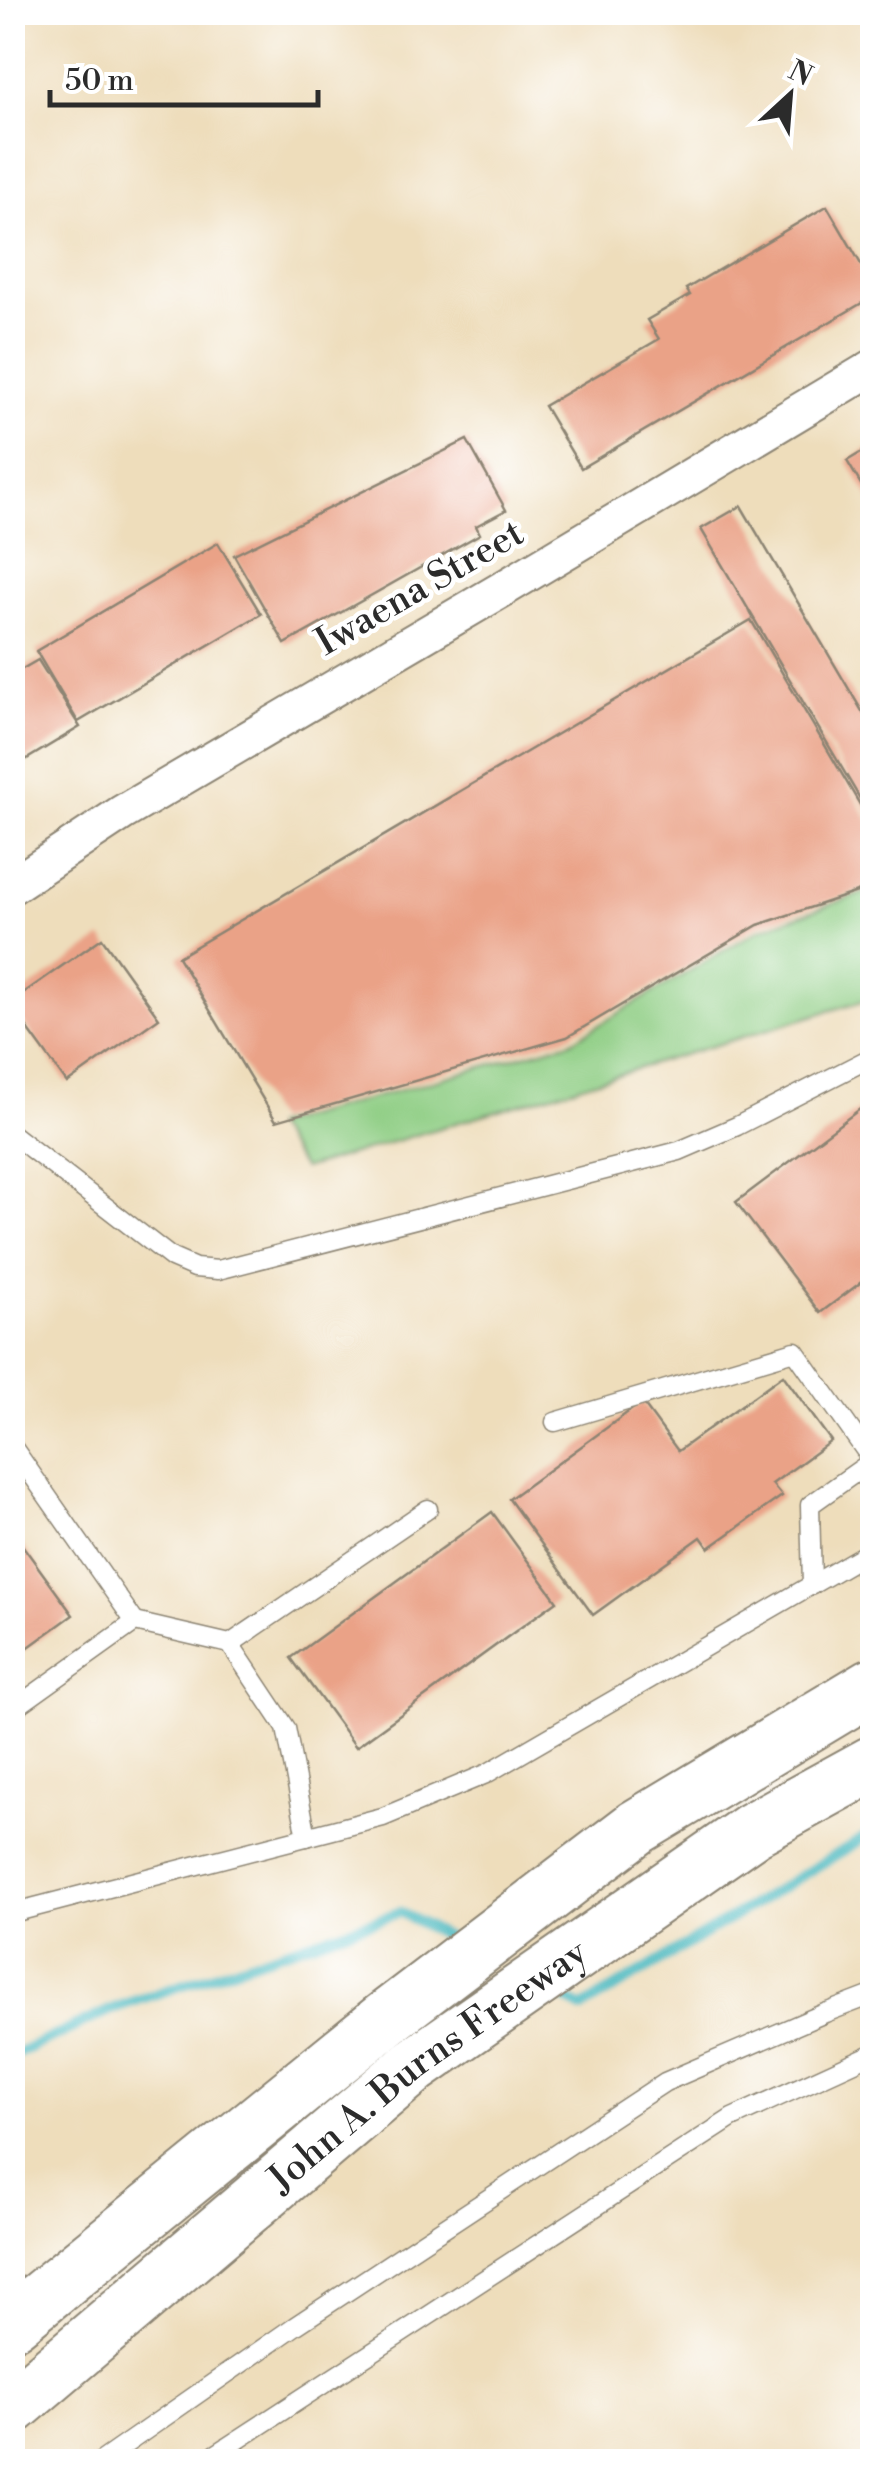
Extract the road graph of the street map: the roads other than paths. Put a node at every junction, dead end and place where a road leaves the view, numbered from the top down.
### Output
1 (872, 368) edge
2 (12, 886) edge
3 (872, 1056) edge
4 (12, 1134) edge
5 (555, 1422) dead end
6 (12, 1446) edge
7 (872, 1461) edge
8 (428, 1509) dead end
9 (872, 1550) edge
10 (812, 1584) junction
11 (135, 1622) junction
12 (230, 1644) junction
13 (872, 1686) edge
14 (12, 1710) edge
15 (872, 1764) edge
16 (307, 1837) junction
17 (12, 1913) edge
18 (872, 1996) edge
19 (872, 2054) edge
20 (12, 2322) edge
21 (12, 2407) edge
22 (100, 2462) edge
23 (204, 2462) edge

1 - 2 street, Iwaena Street
3 - 4 lane
5 - 7 lane
6 - 11 lane
7 - 10 lane
8 - 12 lane
9 - 10 lane
10 - 16 lane
11 - 12 lane
11 - 14 lane
12 - 16 lane
13 - 20 highway, John A. Burns Freeway
15 - 21 highway, John A. Burns Freeway
16 - 17 lane
18 - 22 lane
19 - 23 lane

